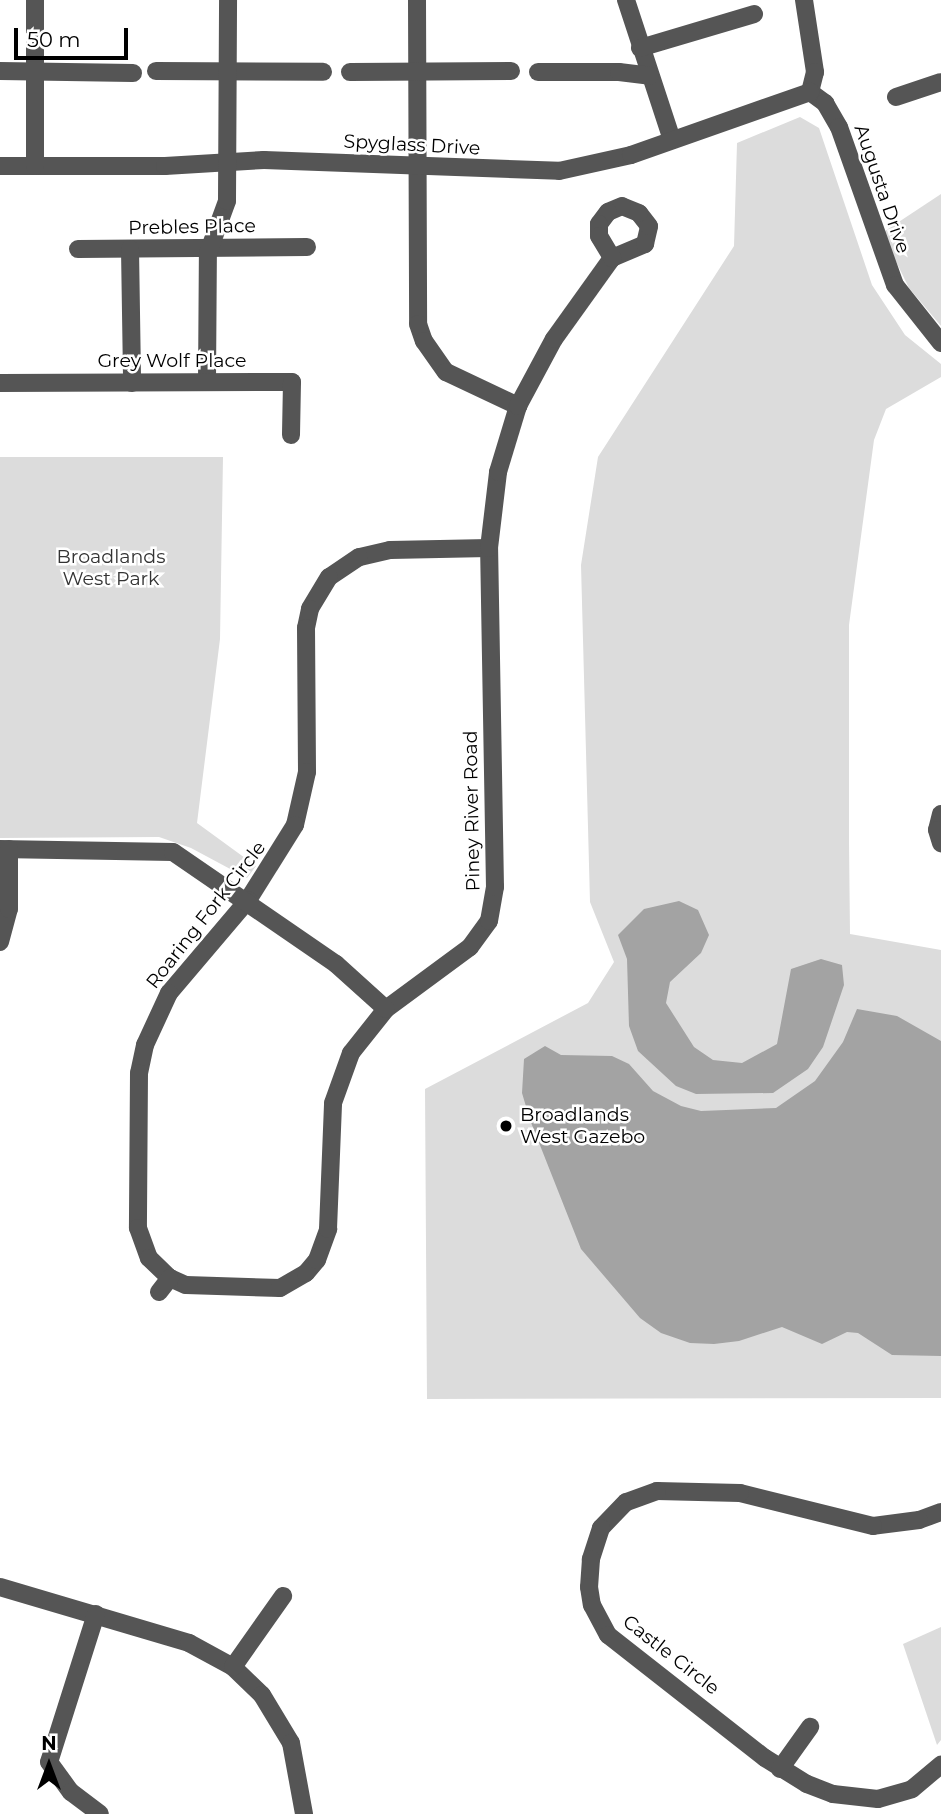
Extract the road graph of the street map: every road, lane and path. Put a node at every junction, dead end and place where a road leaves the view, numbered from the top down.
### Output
1 (36, 0) edge
2 (228, 0) edge
3 (417, 0) edge
4 (626, 0) edge
5 (804, 0) edge
6 (754, 14) dead end
7 (639, 48) junction
8 (0, 71) edge
9 (156, 71) dead end
10 (417, 71) junction
11 (511, 71) dead end
12 (35, 72) junction
13 (227, 72) junction
14 (323, 72) dead end
15 (350, 72) dead end
16 (538, 72) dead end
17 (133, 73) dead end
18 (650, 76) junction
19 (941, 82) edge
20 (810, 92) junction
21 (896, 97) dead end
22 (672, 140) junction
23 (227, 161) junction
24 (0, 166) edge
25 (35, 166) junction
26 (416, 167) junction
27 (307, 247) dead end
28 (211, 248) junction
29 (78, 249) dead end
30 (131, 249) junction
31 (612, 258) dead end
32 (941, 344) edge
33 (207, 382) junction
34 (0, 383) edge
35 (132, 383) junction
36 (518, 406) junction
37 (291, 435) dead end
38 (489, 548) junction
39 (941, 814) edge
40 (941, 843) edge
41 (5, 849) edge
42 (248, 900) junction
43 (0, 942) edge
44 (386, 1009) junction
45 (311, 1280) joint
46 (941, 1512) edge
47 (0, 1587) edge
48 (283, 1596) dead end
49 (96, 1614) junction
50 (233, 1667) junction
51 (810, 1727) dead end
52 (941, 1765) edge
53 (780, 1769) junction
54 (100, 1814) edge
55 (304, 1814) edge

1 - 12 street
2 - 13 street
3 - 10 street
4 - 7 street
5 - 20 street
6 - 7 street
7 - 18 street
8 - 12 street
9 - 13 street
10 - 11 street
10 - 15 street
10 - 26 street
12 - 17 street
12 - 25 street
13 - 14 street
13 - 23 street
16 - 18 street
18 - 22 street
19 - 21 street
20 - 22 street, Spyglass Drive
20 - 32 street, Augusta Drive
22 - 26 street, Spyglass Drive
23 - 25 street, Spyglass Drive
23 - 26 street, Spyglass Drive
23 - 28 street
24 - 25 street, Spyglass Drive
26 - 36 street
27 - 28 street, Prebles Place
28 - 30 street, Prebles Place
28 - 33 street
29 - 30 street, Prebles Place
30 - 35 street
31 - 36 street, Piney River Road
33 - 35 street, Grey Wolf Place
33 - 37 street, Grey Wolf Place
34 - 35 street, Grey Wolf Place
36 - 38 street, Piney River Road
38 - 42 street, Roaring Fork Circle
38 - 44 street, Piney River Road
39 - 40 street
41 - 42 street
41 - 43 street
42 - 44 street
42 - 45 street, Roaring Fork Circle
44 - 45 street, Piney River Road
46 - 53 street, Castle Circle
47 - 49 street
48 - 50 street
49 - 50 street
49 - 54 street
50 - 55 street
51 - 53 street
52 - 53 street, Castle Circle

